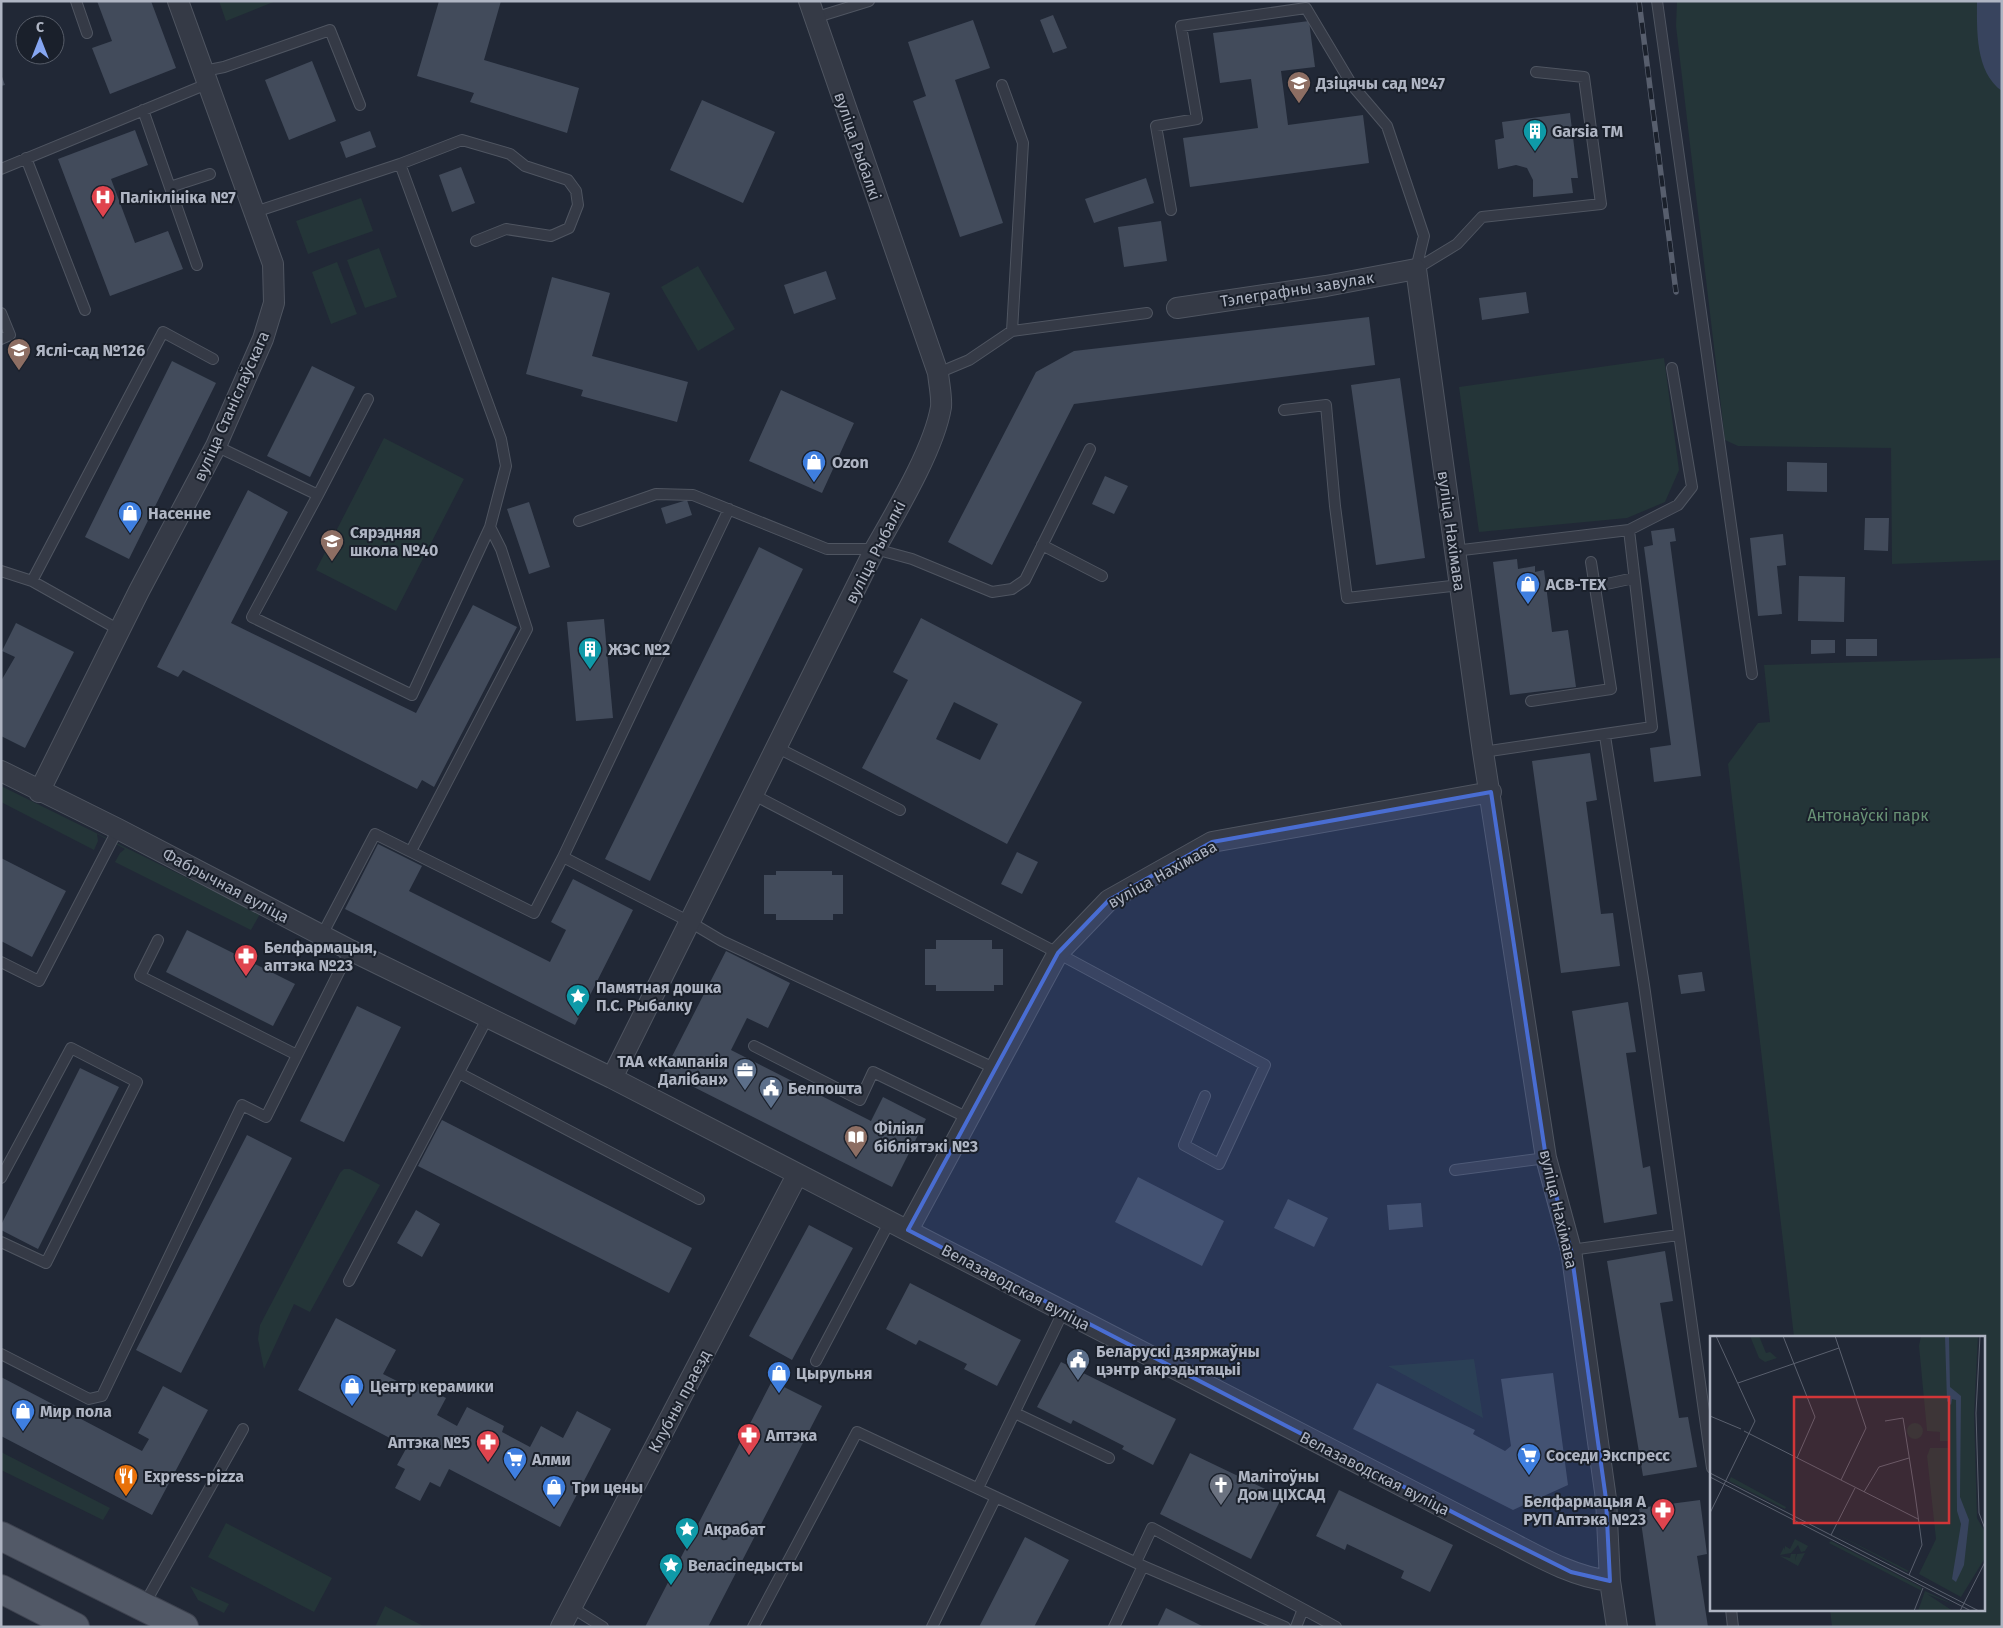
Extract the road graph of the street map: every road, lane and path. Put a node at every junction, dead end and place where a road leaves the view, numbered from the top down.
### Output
1 (76, 1) edge
2 (178, 1) edge
3 (869, 1) edge
4 (1657, 1) edge
5 (812, 10) edge
6 (87, 34) dead end
7 (1536, 72) dead end
8 (206, 77) junction
9 (1002, 84) dead end
10 (360, 105) dead end
11 (143, 110) junction
12 (26, 158) junction
13 (400, 164) junction
14 (1, 169) edge
15 (210, 174) dead end
16 (170, 187) junction
17 (1171, 210) dead end
18 (255, 212) junction
19 (476, 241) dead end
20 (197, 265) dead end
21 (1416, 269) junction
22 (1177, 308) dead end
23 (85, 310) dead end
24 (1, 313) edge
25 (1147, 313) dead end
26 (1012, 331) junction
27 (1, 339) edge
28 (213, 359) dead end
29 (1672, 368) dead end
30 (938, 373) junction
31 (368, 399) dead end
32 (1284, 410) dead end
33 (216, 446) junction
34 (1090, 449) dead end
35 (318, 495) junction
36 (729, 509) junction
37 (580, 520) dead end
38 (490, 527) junction
39 (1629, 530) junction
40 (1042, 546) junction
41 (875, 549) junction
42 (1454, 551) junction
43 (1592, 562) dead end
44 (1, 571) edge
45 (1102, 576) dead end
46 (1634, 578) junction
47 (32, 581) junction
48 (1595, 584) junction
49 (1460, 585) junction
50 (120, 631) junction
51 (1752, 674) dead end
52 (1531, 701) dead end
53 (1605, 736) junction
54 (776, 747) junction
55 (1483, 752) junction
56 (1, 772) edge
57 (39, 792) junction
58 (1491, 792) junction
59 (754, 794) junction
60 (900, 810) dead end
61 (118, 829) junction
62 (411, 851) junction
63 (563, 858) junction
64 (690, 922) junction
65 (322, 936) junction
66 (158, 940) dead end
67 (350, 950) junction
68 (1058, 953) junction
69 (1, 962) edge
70 (488, 1017) junction
71 (754, 1046) dead end
72 (297, 1055) junction
73 (994, 1068) junction
74 (458, 1073) junction
75 (612, 1078) junction
76 (1205, 1096) dead end
77 (968, 1118) junction
78 (1546, 1158) junction
79 (1455, 1170) dead end
80 (797, 1175) junction
81 (1, 1178) edge
82 (699, 1199) dead end
83 (899, 1226) junction
84 (1678, 1235) junction
85 (3, 1246) edge
86 (1571, 1250) junction
87 (349, 1281) dead end
88 (1064, 1312) junction
89 (1, 1354) edge
90 (816, 1361) dead end
91 (1015, 1413) junction
92 (243, 1429) dead end
93 (1710, 1454) edge
94 (1109, 1458) dead end
95 (978, 1488) junction
96 (996, 1497) junction
97 (1, 1536) edge
98 (1139, 1564) junction
99 (1610, 1581) junction
100 (1, 1589) edge
101 (144, 1606) junction
102 (571, 1607) junction
103 (1303, 1609) junction
104 (1731, 1610) edge
105 (75, 1627) edge
106 (184, 1627) edge
107 (561, 1627) edge
108 (603, 1627) edge
109 (753, 1627) edge
110 (932, 1627) edge
111 (1114, 1627) edge
112 (1285, 1627) edge
113 (1296, 1627) edge
114 (1336, 1627) edge
115 (1618, 1627) edge
116 (1733, 1627) edge

1 - 6 lane
2 - 8 street, вуліца Станіслаўскага
3 - 5 lane
4 - 51 lane
5 - 30 street, вуліца Рыбалкі
7 - 21 lane
8 - 10 lane
8 - 11 lane
8 - 18 street, вуліца Станіслаўскага
9 - 26 lane
11 - 12 lane
11 - 16 lane
12 - 14 lane
12 - 23 lane
13 - 18 lane
13 - 19 lane
13 - 38 lane
15 - 16 lane
16 - 20 lane
17 - 21 lane
18 - 33 street, вуліца Станіслаўскага
21 - 22 street, Тэлеграфны завулак
21 - 42 street, вуліца Нахімава
24 - 27 lane
25 - 26 lane
26 - 30 lane
28 - 47 lane
29 - 39 lane
30 - 41 street, вуліца Рыбалкі
31 - 35 lane
32 - 49 lane
33 - 35 lane
33 - 50 street, вуліца Станіслаўскага
34 - 40 lane
35 - 38 lane
36 - 37 lane
36 - 41 lane
36 - 63 lane
38 - 62 lane
39 - 42 lane
39 - 46 lane
40 - 41 lane
40 - 45 lane
41 - 54 street, вуліца Рыбалкі
42 - 49 street, вуліца Нахімава
43 - 48 lane
44 - 47 lane
46 - 48 lane
46 - 53 lane
47 - 50 lane
48 - 52 lane
49 - 55 street, вуліца Нахімава
50 - 57 street, вуліца Станіслаўскага
53 - 55 lane
53 - 84 lane
54 - 59 street, вуліца Рыбалкі
54 - 60 lane
55 - 58 street, вуліца Нахімава
56 - 57 street, Фабрычная вуліца
57 - 61 street, Фабрычная вуліца
58 - 68 street, вуліца Нахімава
58 - 78 street, вуліца Нахімава
59 - 64 street, вуліца Рыбалкі
59 - 68 lane
61 - 65 street, Фабрычная вуліца
61 - 69 lane
62 - 63 lane
62 - 65 lane
63 - 64 lane
64 - 73 lane
64 - 75 street, вуліца Рыбалкі
65 - 67 street, Фабрычная вуліца
66 - 72 lane
67 - 70 street, Фабрычная вуліца
67 - 72 lane
68 - 73 street, вуліца Нахімава
68 - 76 lane
70 - 74 lane
70 - 75 street, Фабрычная вуліца
71 - 77 lane
72 - 89 lane
73 - 77 street, вуліца Нахімава
74 - 82 lane
74 - 87 lane
75 - 80 street, Велазаводская вуліца
77 - 83 street, вуліца Нахімава
78 - 79 lane
78 - 86 street, вуліца Нахімава
80 - 83 street, Велазаводская вуліца
80 - 102 street, Клубны праезд
81 - 85 lane
83 - 88 street, Велазаводская вуліца
83 - 90 lane
84 - 86 lane
84 - 93 lane
86 - 99 street, вуліца Нахімава
88 - 91 lane
88 - 99 street, Велазаводская вуліца
91 - 94 lane
91 - 95 lane
92 - 101 lane
95 - 96 lane
95 - 109 lane
96 - 98 lane
96 - 110 lane
97 - 101 main road
98 - 103 lane
98 - 111 lane
98 - 112 lane
99 - 115 street, вуліца Нахімава
100 - 105 main road
101 - 106 main road
102 - 107 street, Клубны праезд
102 - 108 lane
103 - 113 lane
103 - 114 lane
104 - 116 lane

